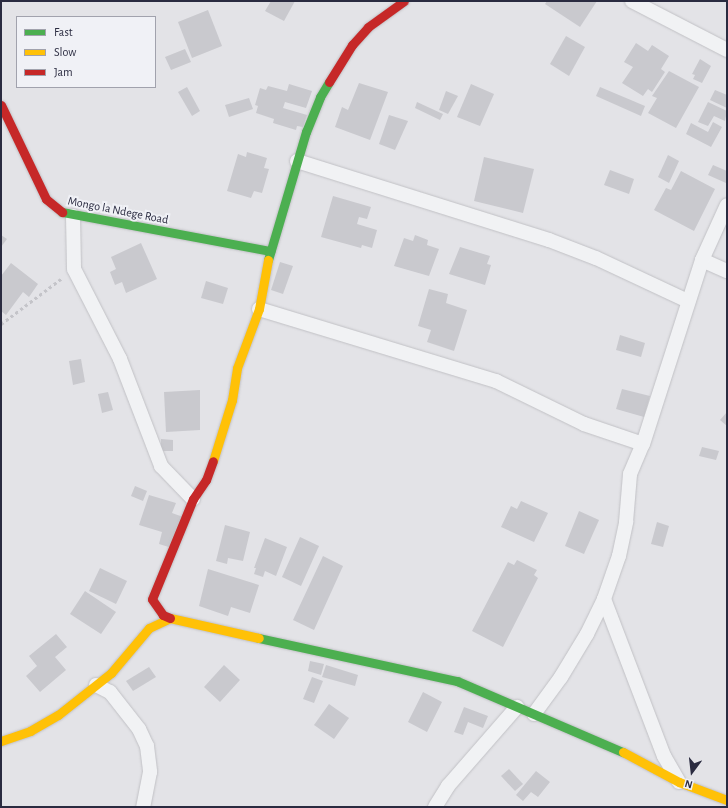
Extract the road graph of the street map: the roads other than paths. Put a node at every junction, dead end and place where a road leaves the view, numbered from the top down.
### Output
1 (404, 1) edge
2 (632, 1) edge
3 (727, 50) edge
4 (1, 105) edge
5 (297, 161) junction
6 (727, 205) edge
7 (73, 216) junction
8 (270, 251) junction
9 (702, 260) junction
10 (727, 271) edge
11 (688, 301) junction
12 (259, 309) junction
13 (643, 444) junction
14 (193, 499) junction
15 (604, 599) junction
16 (170, 618) junction
17 (96, 685) junction
18 (517, 707) junction
19 (534, 714) junction
20 (1, 741) edge
21 (679, 782) junction
22 (727, 800) edge
23 (143, 807) edge
24 (435, 807) edge

1 - 5 street
2 - 3 street
4 - 7 street, Mongo la Ndege Road
5 - 8 street
5 - 11 street
6 - 9 street
7 - 8 street, Mongo la Ndege Road
7 - 14 street
8 - 12 street
9 - 10 street
9 - 11 street
11 - 13 street
12 - 13 street
12 - 14 street
13 - 15 street
14 - 16 street
15 - 19 street
15 - 21 street
16 - 17 street
16 - 18 street
17 - 20 street
17 - 23 street
18 - 19 street
18 - 24 street
19 - 21 street
21 - 22 street

